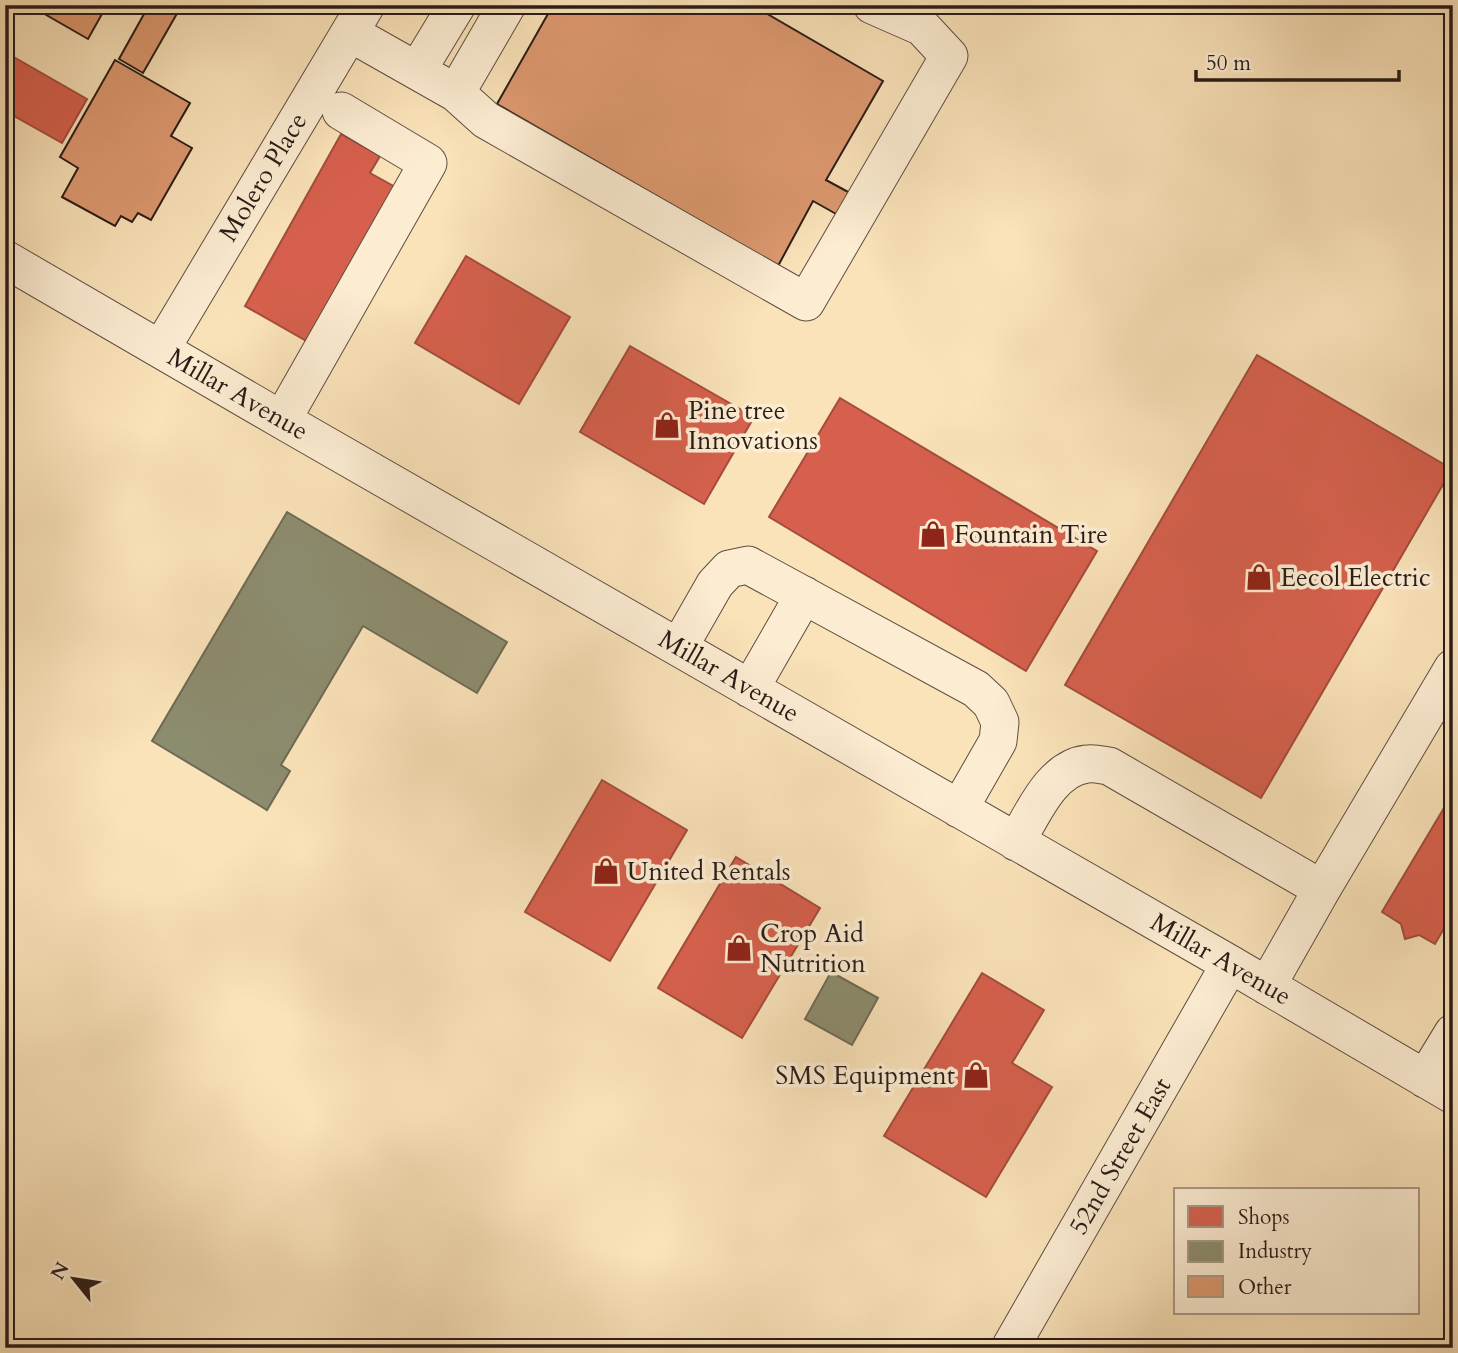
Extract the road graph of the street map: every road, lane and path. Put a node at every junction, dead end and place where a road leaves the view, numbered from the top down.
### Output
1 (457, 5) edge
2 (507, 5) edge
3 (872, 5) edge
4 (358, 19) edge
5 (417, 71) junction
6 (456, 93) junction
7 (341, 111) dead end
8 (5, 259) edge
9 (161, 349) junction
10 (282, 420) junction
11 (804, 596) junction
12 (679, 647) junction
13 (1453, 667) edge
14 (751, 689) junction
15 (959, 809) junction
16 (1016, 842) junction
17 (1322, 889) junction
18 (1230, 964) junction
19 (1267, 986) junction
20 (1453, 1032) edge
21 (1439, 1087) edge
22 (1010, 1348) edge

1 - 5 street
2 - 6 street
3 - 6 street
4 - 5 street
4 - 9 street, Molero Place
5 - 6 street
7 - 10 street
8 - 9 street, Millar Avenue
9 - 10 street, Millar Avenue
10 - 12 street, Millar Avenue
11 - 12 street
11 - 14 street
11 - 15 street
12 - 14 street, Millar Avenue
13 - 17 street
14 - 15 street, Millar Avenue
15 - 16 street, Millar Avenue
16 - 17 street
16 - 18 street, Millar Avenue
17 - 19 street
18 - 19 street, Millar Avenue
18 - 22 street, 52nd Street East
19 - 21 street, Millar Avenue
20 - 21 street

